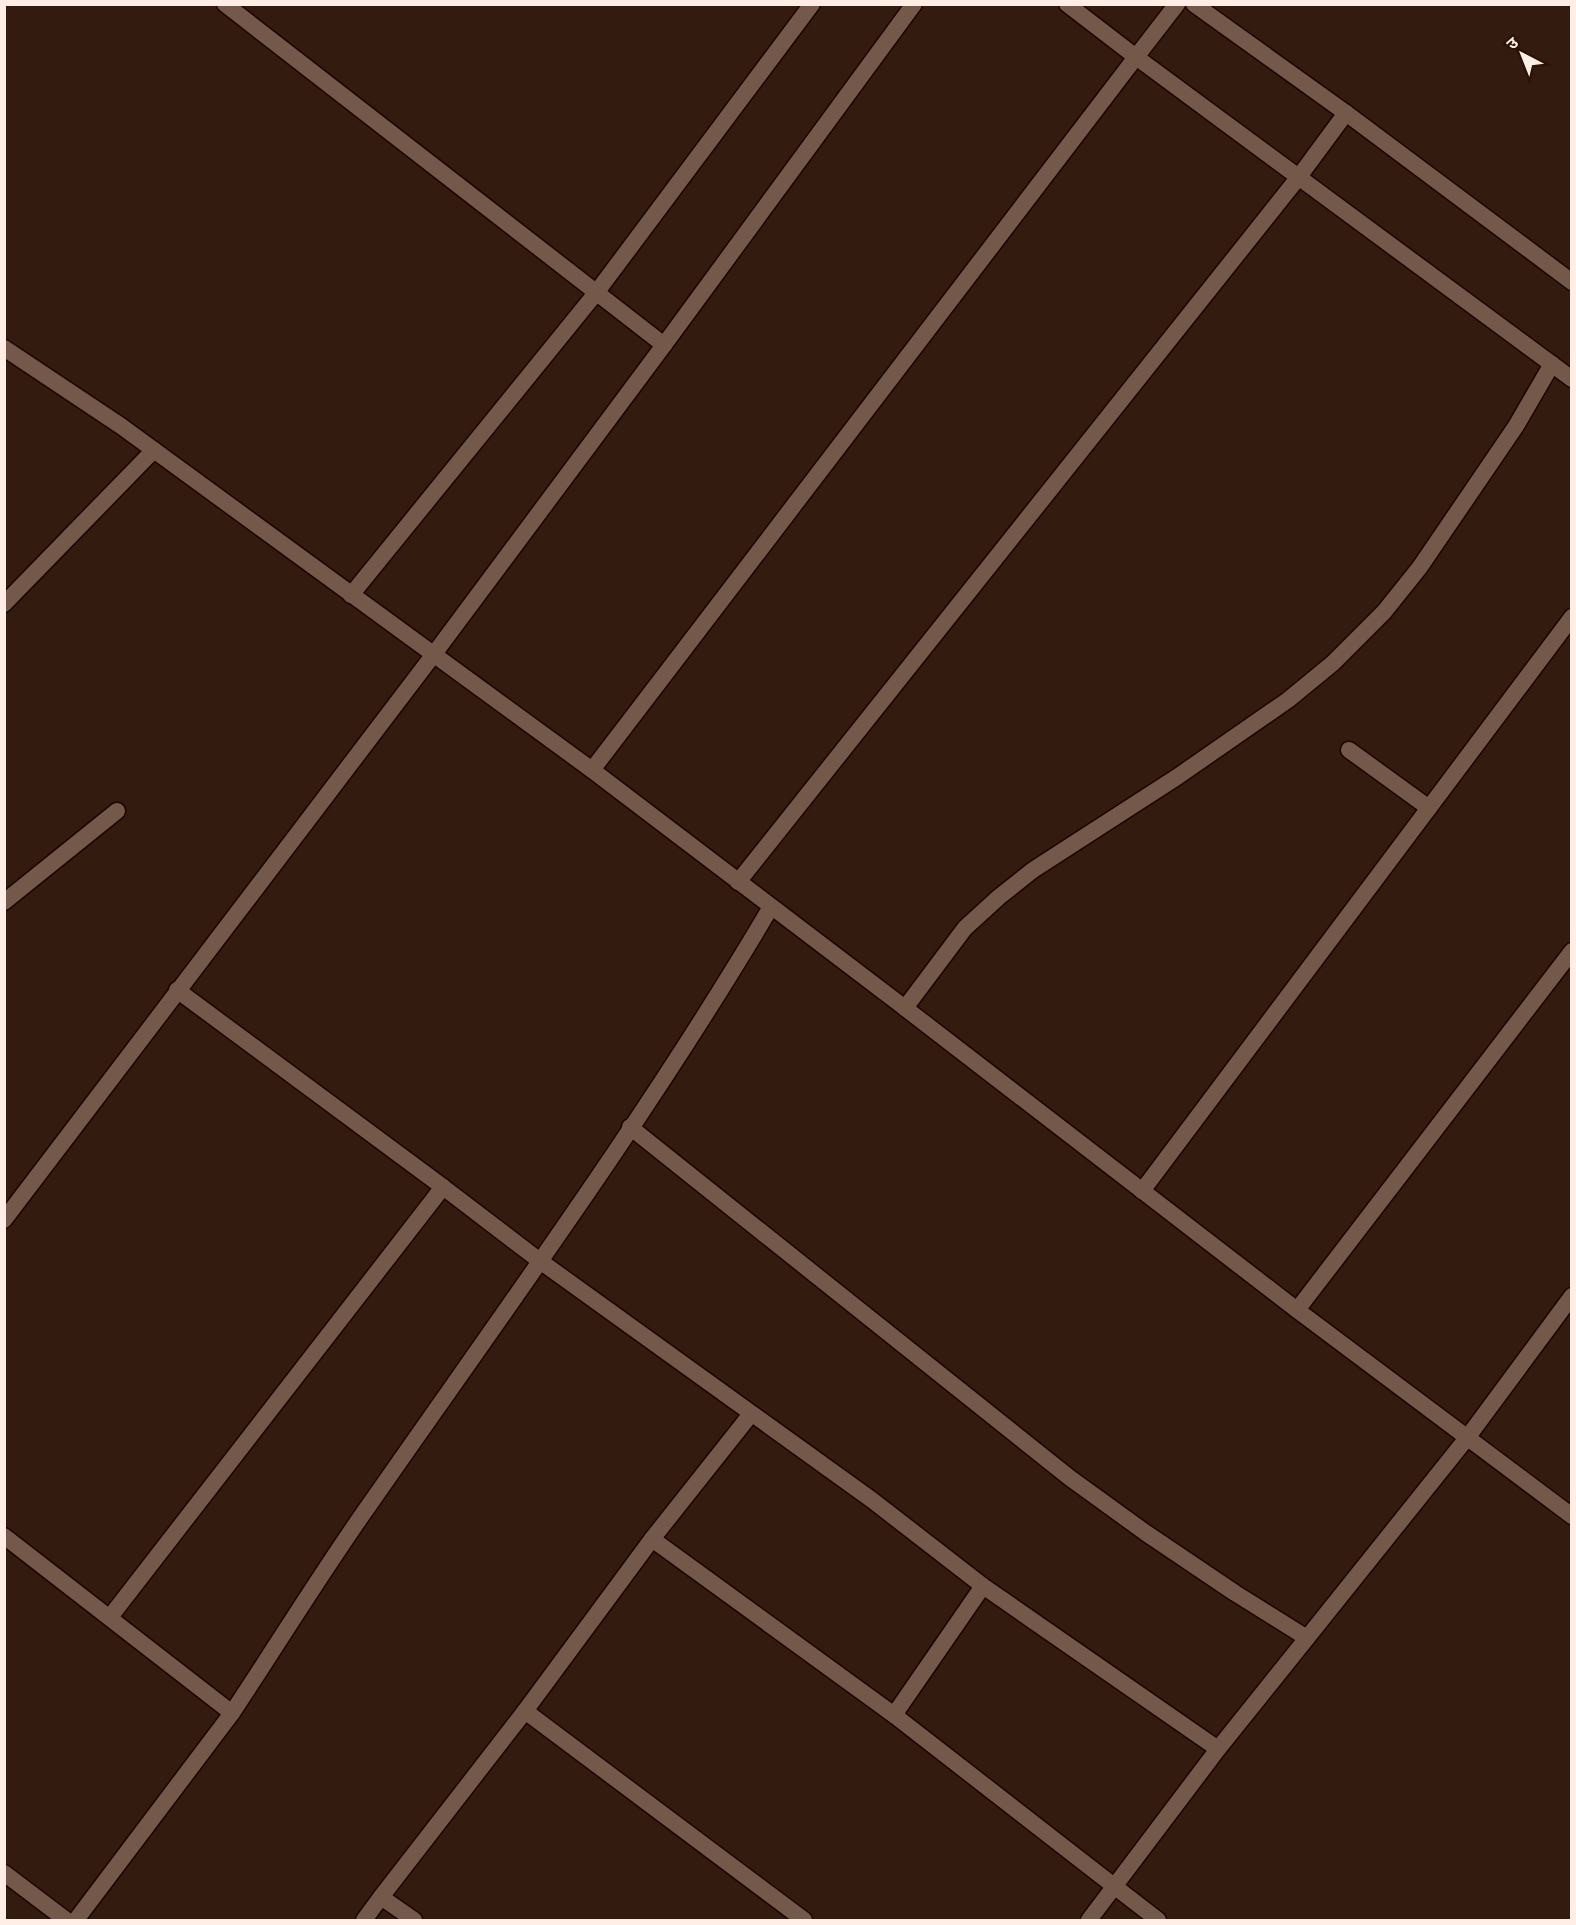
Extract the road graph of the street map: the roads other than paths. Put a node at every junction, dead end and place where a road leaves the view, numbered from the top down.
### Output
1 (225, 4) edge
2 (812, 4) edge
3 (914, 4) edge
4 (1067, 4) edge
5 (1177, 4) edge
6 (1194, 4) edge
7 (1136, 57) junction
8 (1346, 113) junction
9 (1298, 178) junction
10 (1572, 282) edge
11 (596, 293) junction
12 (664, 345) junction
13 (4, 348) edge
14 (1552, 364) junction
15 (1572, 378) edge
16 (154, 450) junction
17 (351, 595) junction
18 (4, 604) edge
19 (1572, 617) edge
20 (434, 654) junction
21 (1349, 750) dead end
22 (592, 770) junction
23 (1429, 808) junction
24 (117, 811) dead end
25 (738, 882) junction
26 (4, 902) edge
27 (771, 907) junction
28 (1572, 951) edge
29 (177, 990) junction
30 (905, 1008) junction
31 (630, 1127) junction
32 (443, 1187) junction
33 (1142, 1191) junction
34 (4, 1220) edge
35 (540, 1261) junction
36 (1572, 1296) edge
37 (1297, 1310) junction
38 (751, 1414) junction
39 (1467, 1438) junction
40 (1572, 1516) edge
41 (4, 1536) edge
42 (652, 1539) junction
43 (983, 1586) junction
44 (110, 1617) junction
45 (1307, 1638) junction
46 (525, 1711) junction
47 (232, 1713) junction
48 (894, 1715) junction
49 (1218, 1749) junction
50 (4, 1873) edge
51 (1114, 1886) junction
52 (381, 1897) junction
53 (66, 1920) edge
54 (76, 1920) edge
55 (364, 1920) edge
56 (414, 1920) edge
57 (804, 1920) edge
58 (1089, 1920) edge
59 (1158, 1920) edge

1 - 11 street
2 - 11 street
3 - 12 street
4 - 7 street
5 - 7 street
6 - 8 street
7 - 9 street
7 - 22 street
8 - 9 street
8 - 10 street
9 - 14 street
9 - 25 street
11 - 12 street
11 - 17 street
12 - 20 street
13 - 16 street
14 - 15 street
14 - 30 street
16 - 17 street
16 - 18 street
17 - 20 street
19 - 23 street
20 - 22 street
20 - 29 street
21 - 23 street
22 - 25 street
23 - 33 street
24 - 26 street
25 - 27 street
27 - 30 street
27 - 31 street
28 - 37 street
29 - 32 street
29 - 34 street
30 - 33 street
31 - 35 street
31 - 45 street
32 - 35 street
32 - 44 street
33 - 37 street
35 - 38 street
35 - 47 street
36 - 39 street
37 - 39 street
38 - 42 street
38 - 43 street
39 - 40 street
39 - 45 street
41 - 44 street
42 - 46 street
42 - 48 street
43 - 48 street
43 - 49 street
44 - 47 street
45 - 49 street
46 - 52 street
46 - 57 street
47 - 54 street
48 - 51 street
49 - 51 street
50 - 53 street
51 - 58 street
51 - 59 street
52 - 55 street
52 - 56 street

